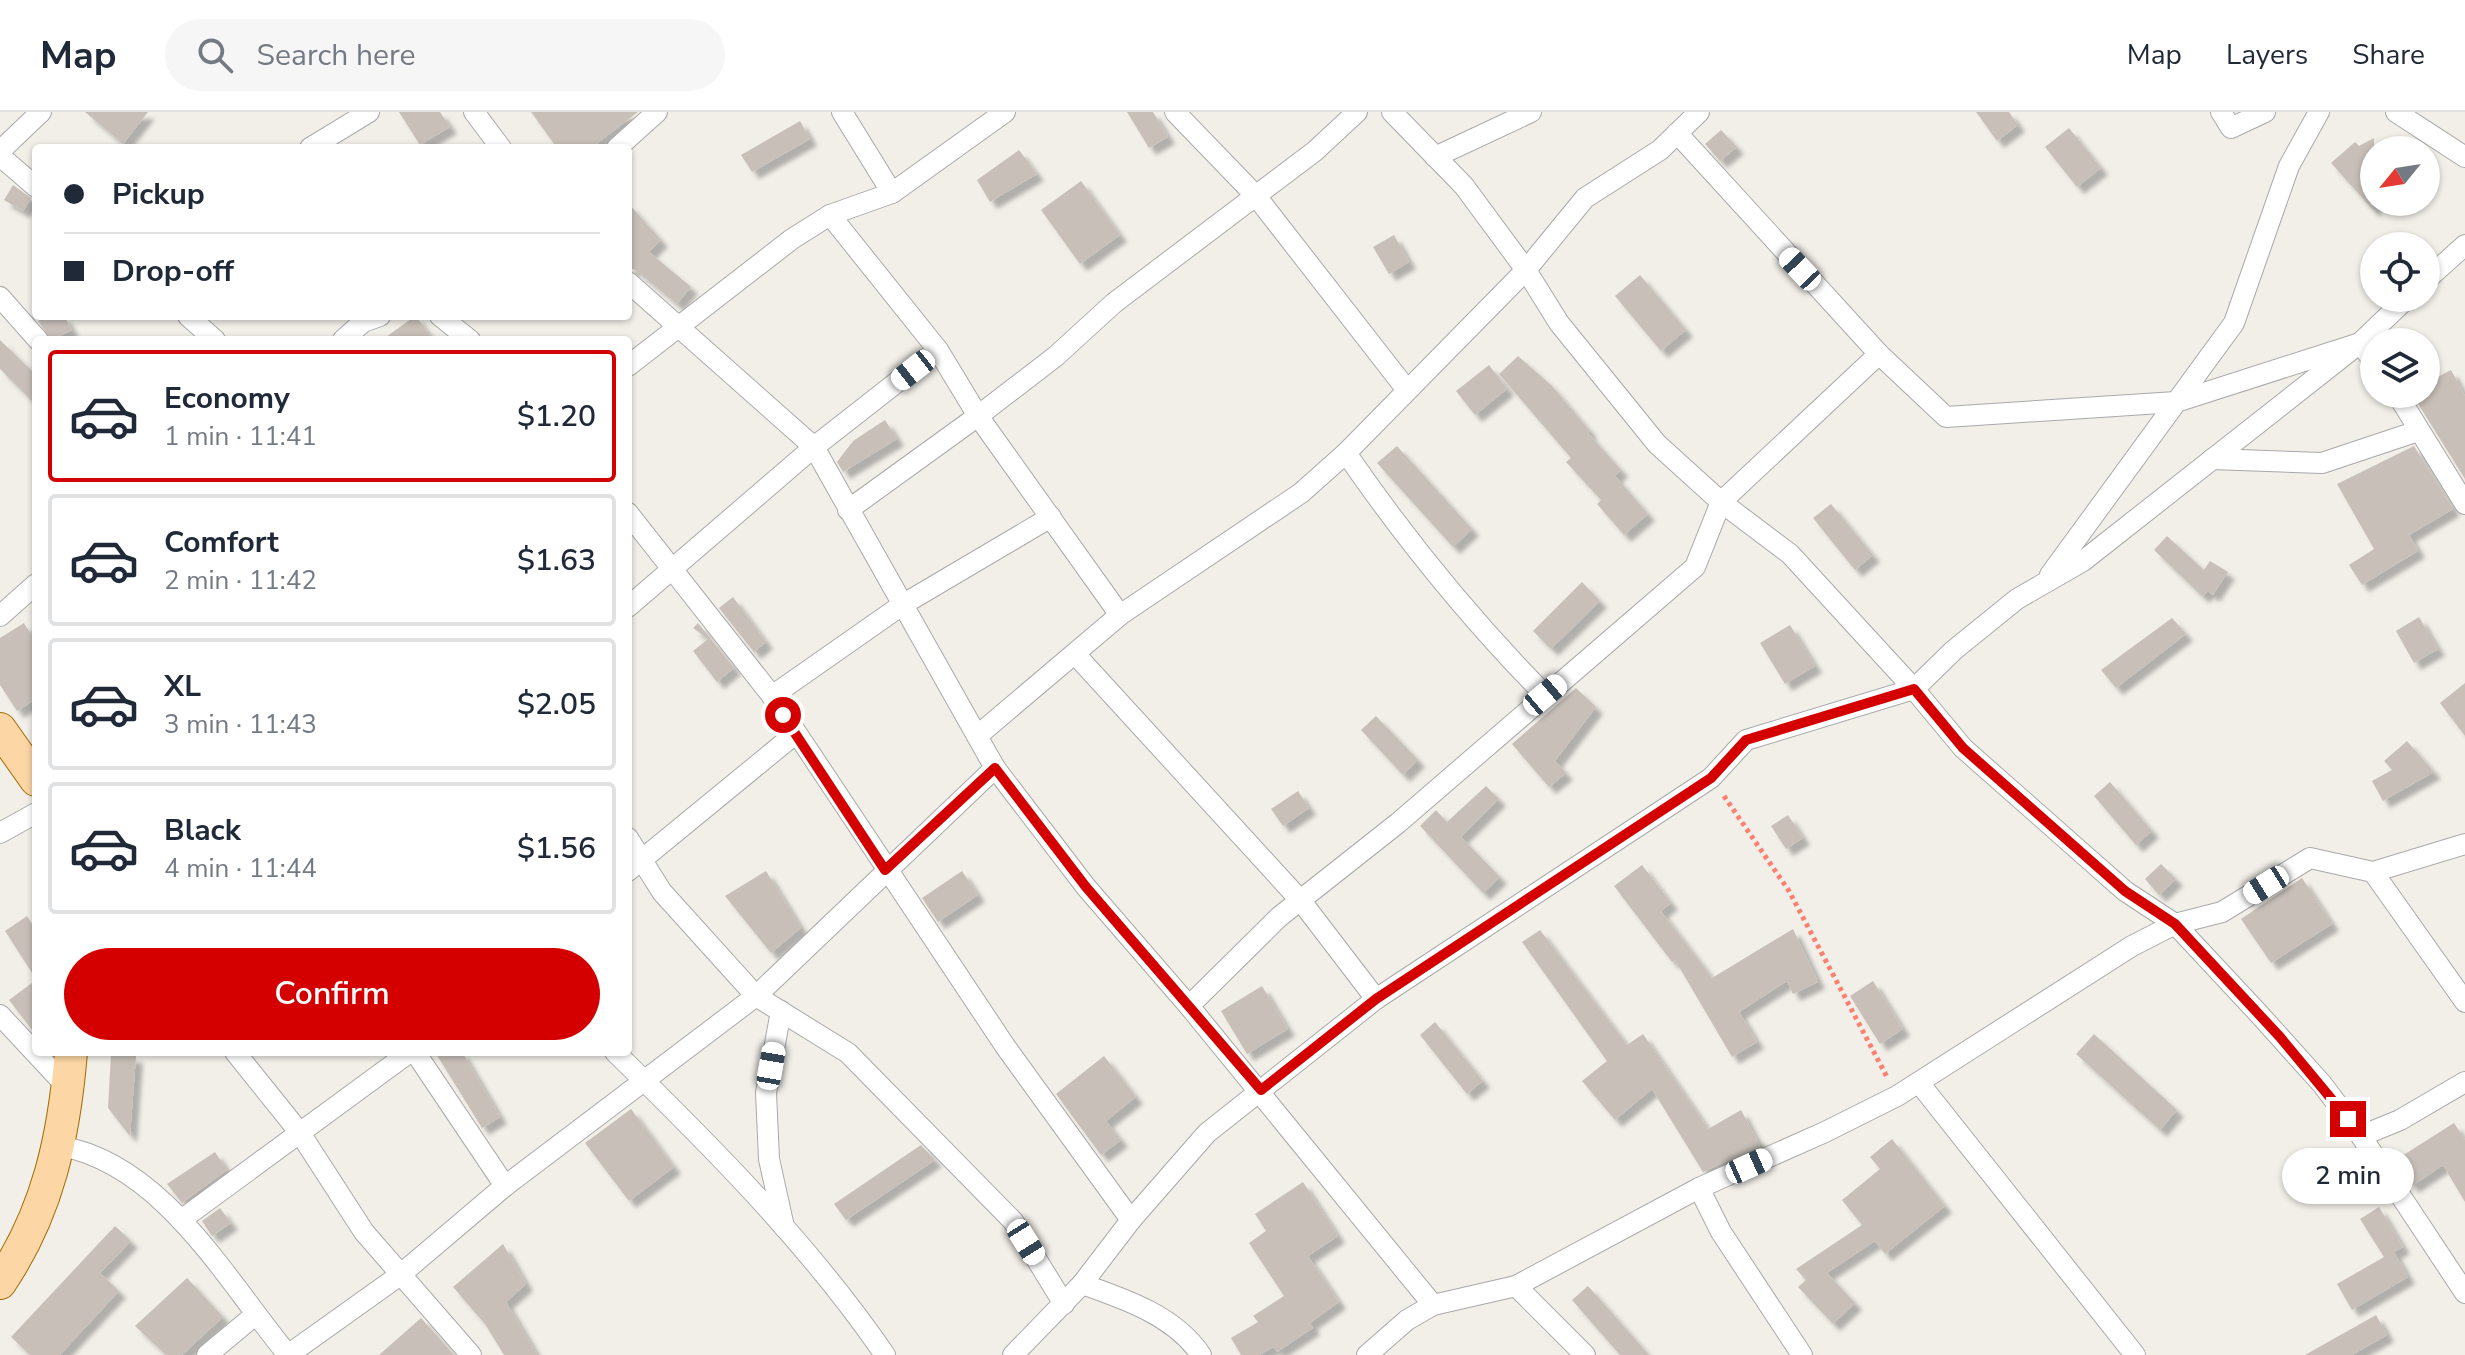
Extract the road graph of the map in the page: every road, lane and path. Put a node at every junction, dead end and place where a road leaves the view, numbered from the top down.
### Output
1 (41, 112) edge
2 (369, 112) edge
3 (474, 112) edge
4 (657, 112) edge
5 (842, 112) edge
6 (1005, 112) edge
7 (1175, 112) edge
8 (1357, 112) edge
9 (1392, 112) edge
10 (1531, 112) edge
11 (1699, 112) edge
12 (2221, 112) edge
13 (2265, 112) edge
14 (2319, 112) edge
15 (2396, 112) edge
16 (1677, 133) junction
17 (317, 144) edge
18 (498, 144) edge
19 (621, 144) edge
20 (0, 153) edge
21 (1435, 157) junction
22 (2465, 157) edge
23 (32, 183) edge
24 (892, 193) junction
25 (1256, 196) junction
26 (830, 215) junction
27 (2465, 245) edge
28 (2440, 267) edge
29 (1526, 270) junction
30 (632, 286) edge
31 (0, 297) edge
32 (2392, 312) edge
33 (30, 317) edge
34 (192, 320) edge
35 (369, 320) edge
36 (445, 320) edge
37 (679, 328) junction
38 (2376, 328) edge
39 (37, 336) edge
40 (210, 336) edge
41 (347, 336) edge
42 (465, 336) edge
43 (2360, 343) joint
44 (938, 350) junction
45 (1879, 354) junction
46 (632, 363) edge
47 (1407, 390) junction
48 (2176, 402) junction
49 (2405, 408) edge
50 (978, 416) junction
51 (2418, 431) junction
52 (814, 447) junction
53 (1346, 453) junction
54 (2212, 459) junction
55 (1721, 502) junction
56 (2465, 504) edge
57 (848, 510) junction
58 (1051, 517) junction
59 (632, 518) edge
60 (673, 569) junction
61 (2045, 582) junction
62 (32, 588) edge
63 (632, 604) edge
64 (902, 605) junction
65 (1120, 615) junction
66 (0, 616) edge
67 (1075, 654) junction
68 (1914, 689) junction
69 (1545, 695) junction
70 (772, 696) junction
71 (0, 729) edge
72 (795, 734) junction
73 (977, 736) junction
74 (995, 768) junction
75 (32, 773) edge
76 (1711, 778) junction
77 (32, 815) edge
78 (0, 833) edge
79 (2465, 844) edge
80 (635, 865) edge
81 (885, 870) junction
82 (2373, 872) junction
83 (1301, 901) junction
84 (2175, 924) junction
85 (756, 996) junction
86 (1376, 999) junction
87 (2465, 1002) edge
88 (1189, 1006) junction
89 (781, 1011) junction
90 (0, 1015) edge
91 (32, 1049) edge
92 (38, 1056) edge
93 (71, 1056) edge
94 (238, 1056) edge
95 (407, 1056) edge
96 (416, 1056) edge
97 (619, 1056) edge
98 (645, 1081) junction
99 (2465, 1082) edge
100 (1920, 1084) junction
101 (68, 1088) junction
102 (1261, 1090) junction
103 (1897, 1096) junction
104 (300, 1133) junction
105 (2361, 1136) junction
106 (60, 1146) junction
107 (505, 1186) junction
108 (1699, 1188) junction
109 (181, 1220) junction
110 (1131, 1220) junction
111 (784, 1227) junction
112 (400, 1275) junction
113 (0, 1283) edge
114 (1082, 1284) junction
115 (1516, 1286) junction
116 (2465, 1293) edge
117 (1064, 1304) junction
118 (1433, 1305) junction
119 (255, 1315) junction
120 (207, 1355) edge
121 (288, 1355) edge
122 (471, 1355) edge
123 (885, 1355) edge
124 (1013, 1355) edge
125 (1201, 1355) edge
126 (1367, 1355) edge
127 (1585, 1355) edge
128 (1802, 1355) edge
129 (2135, 1355) edge

1 - 20 street
2 - 17 street
3 - 18 street
4 - 19 street
5 - 24 street
6 - 24 street
7 - 25 street
8 - 25 street
9 - 21 street
10 - 21 street
11 - 16 street
12 - 13 street
14 - 48 street
15 - 22 street
16 - 29 street
16 - 45 street
20 - 23 street
21 - 29 street
24 - 26 street
25 - 47 street
25 - 50 street
26 - 37 street
26 - 44 street
27 - 28 street
29 - 47 street
29 - 55 street
30 - 37 street
31 - 33 street
32 - 38 street
33 - 39 street
34 - 40 street
35 - 41 street
36 - 42 street
37 - 46 street
37 - 52 street
43 - 48 street
43 - 54 street
44 - 50 street
44 - 52 street
45 - 48 street
45 - 55 street
47 - 53 street
48 - 61 street
49 - 51 street
50 - 57 street
50 - 58 street
51 - 54 street
51 - 56 street
52 - 57 street
52 - 60 street
53 - 65 street
53 - 69 street
54 - 61 street
55 - 68 street
55 - 69 street
57 - 64 street
58 - 64 street
58 - 65 street
59 - 60 street
60 - 63 street
60 - 70 street
61 - 68 street
62 - 66 street
64 - 70 street
64 - 73 street
65 - 67 street
67 - 73 street
67 - 83 street
68 - 76 street
68 - 84 street
69 - 83 street
70 - 72 street
71 - 75 main road
72 - 80 street
72 - 81 street
73 - 74 street
74 - 81 street
74 - 88 street
76 - 86 street
76 - 103 path
77 - 78 street
79 - 82 street
80 - 85 street
81 - 85 street
81 - 110 street
82 - 84 street
82 - 87 street
83 - 86 street
83 - 88 street
84 - 100 street
84 - 105 street
85 - 89 street
85 - 98 street
86 - 102 street
88 - 102 street
89 - 111 street
89 - 117 street
90 - 91 street
92 - 101 street
93 - 101 main road
94 - 104 street
95 - 104 street
96 - 107 street
97 - 98 street
98 - 107 street
98 - 111 street
99 - 105 street
100 - 103 street
100 - 129 street
101 - 106 main road
102 - 110 street
102 - 118 street
103 - 108 street
104 - 109 street
104 - 112 street
105 - 116 street
106 - 109 street
106 - 113 main road
107 - 112 street
108 - 115 street
108 - 128 street
109 - 119 street
110 - 114 street
111 - 123 street
112 - 121 street
112 - 122 street
114 - 117 street
114 - 125 street
115 - 118 street
115 - 127 street
117 - 124 street
118 - 126 street
119 - 120 street
119 - 121 street

